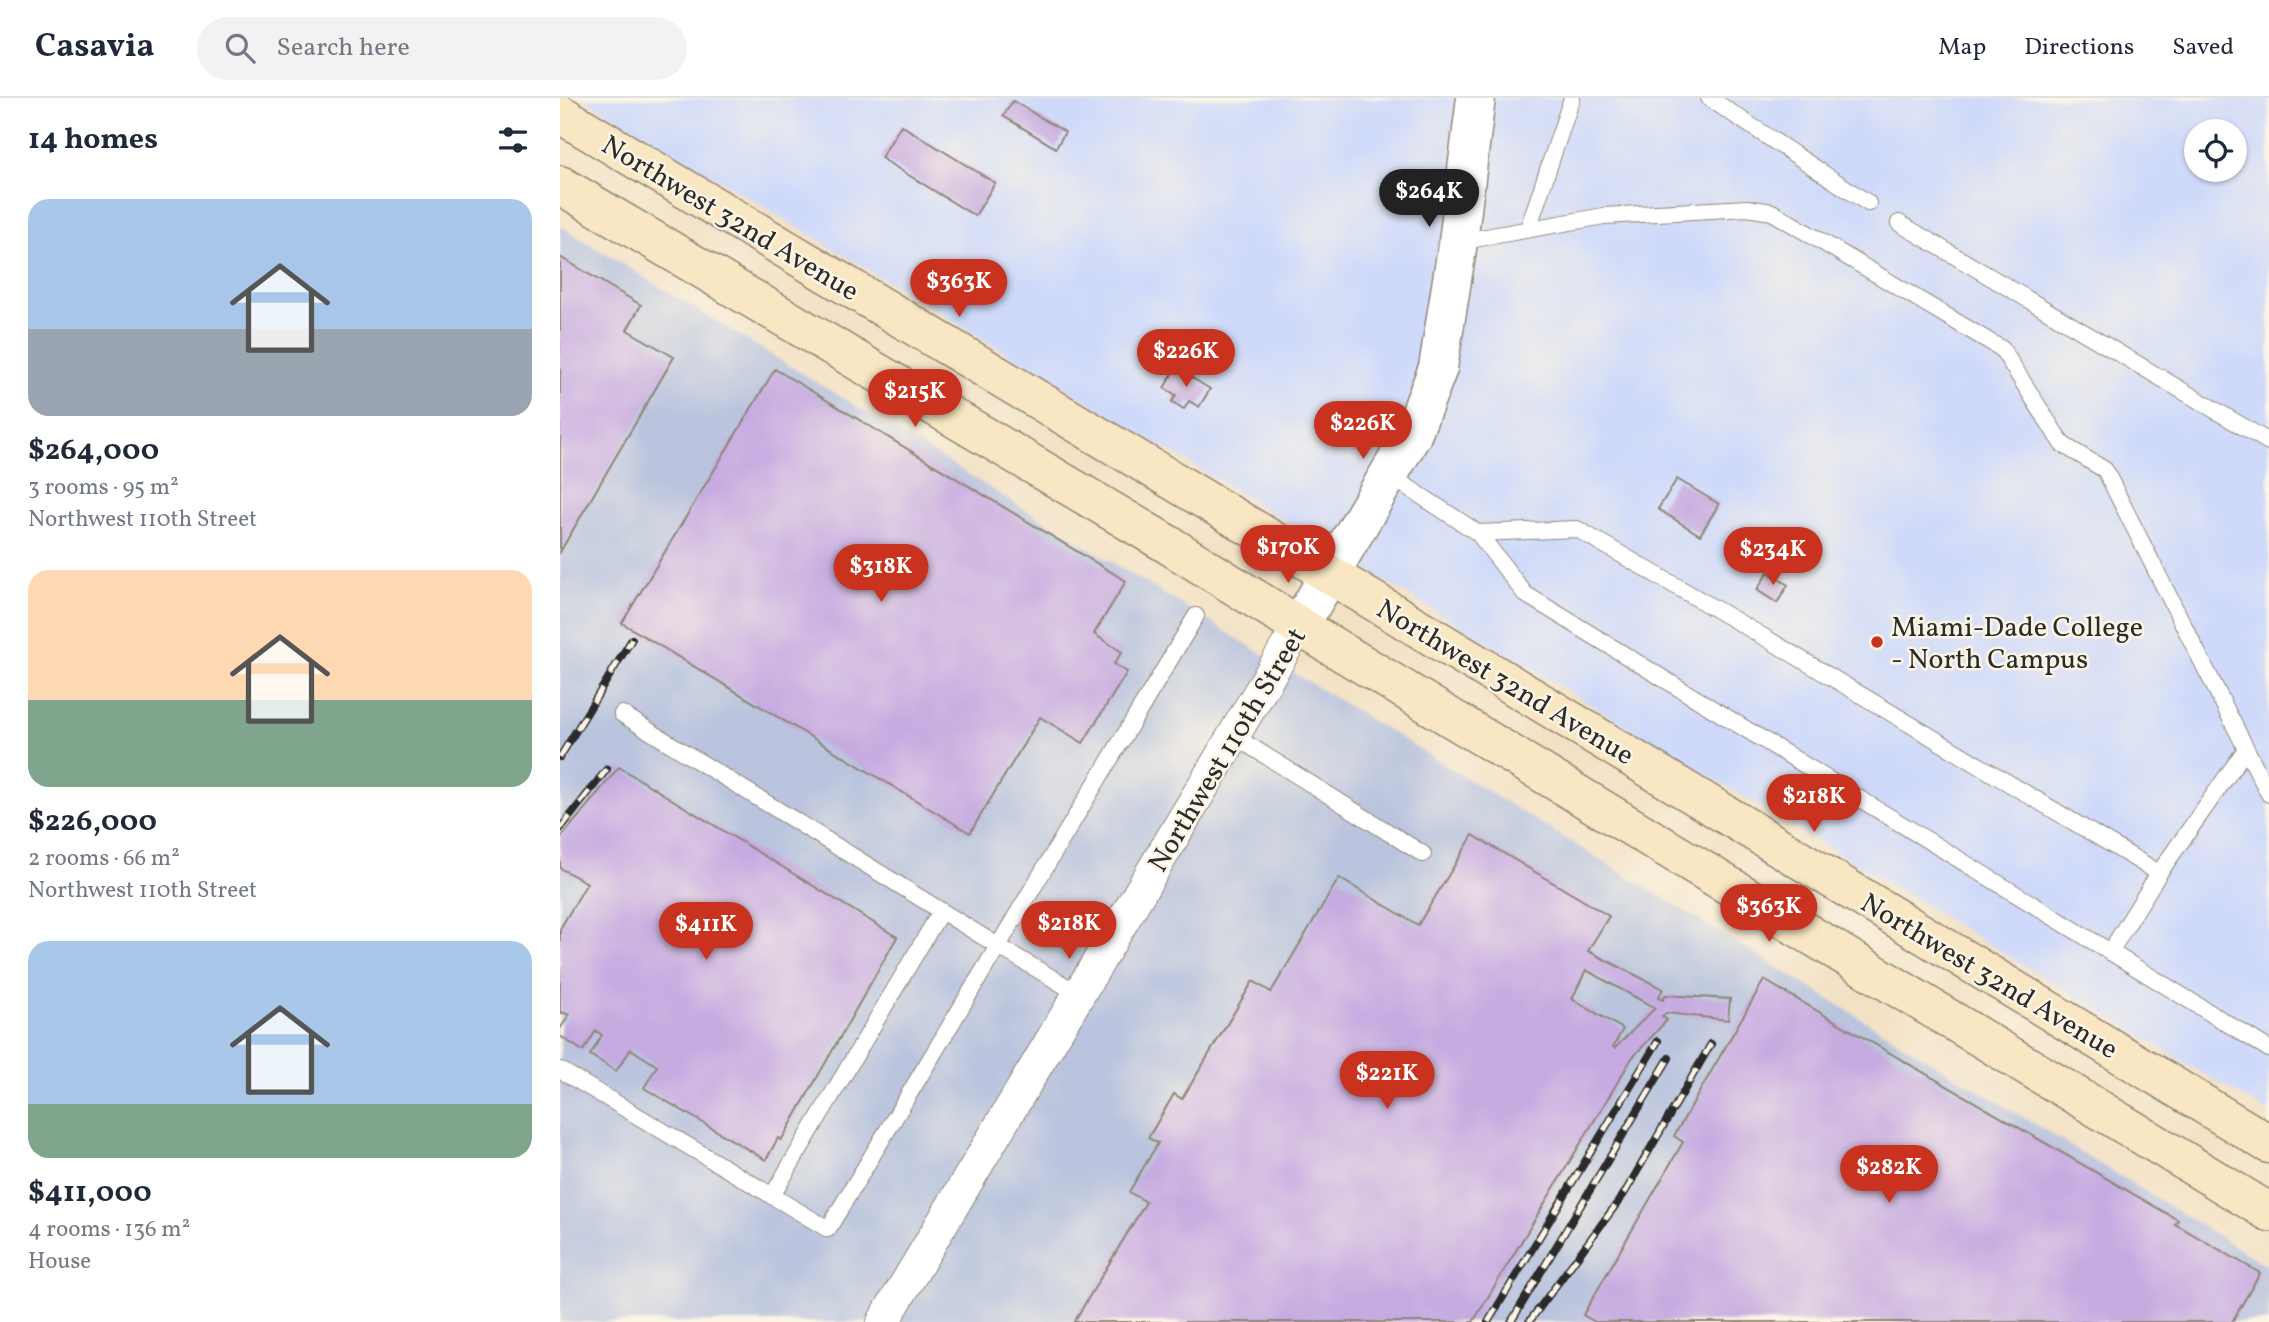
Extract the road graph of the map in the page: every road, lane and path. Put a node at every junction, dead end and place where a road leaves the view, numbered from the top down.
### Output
1 (1476, 98) edge
2 (1572, 98) edge
3 (1709, 98) edge
4 (560, 114) edge
5 (560, 186) edge
6 (1868, 203) dead end
7 (1899, 223) dead end
8 (1528, 229) junction
9 (1458, 242) junction
10 (2269, 442) edge
11 (1389, 475) junction
12 (1478, 533) junction
13 (1329, 574) junction
14 (1196, 616) dead end
15 (1299, 626) junction
16 (622, 713) dead end
17 (1234, 736) junction
18 (2246, 749) junction
19 (2269, 794) edge
20 (1423, 855) dead end
21 (2159, 873) junction
22 (941, 911) junction
23 (998, 946) junction
24 (2110, 952) junction
25 (1079, 994) junction
26 (2269, 1049) edge
27 (560, 1070) edge
28 (2269, 1144) edge
29 (772, 1196) junction
30 (2269, 1212) edge
31 (883, 1322) edge

1 - 9 street, Northwest 110th Street
2 - 8 lane
3 - 6 lane
4 - 13 main road, Northwest 32nd Avenue
5 - 15 main road, Northwest 32nd Avenue
7 - 10 lane
8 - 9 lane
8 - 18 lane
9 - 11 street, Northwest 110th Street
11 - 12 lane
11 - 13 street, Northwest 110th Street
12 - 21 lane
12 - 24 lane
13 - 15 street, Northwest 110th Street
13 - 28 main road, Northwest 32nd Avenue
14 - 23 lane
15 - 17 street, Northwest 110th Street
15 - 30 main road, Northwest 32nd Avenue
16 - 22 lane
17 - 20 lane
17 - 25 street, Northwest 110th Street
18 - 19 lane
18 - 21 lane
21 - 24 lane
22 - 23 lane
22 - 29 lane
23 - 25 lane
23 - 29 lane
24 - 26 lane
25 - 31 street, Northwest 110th Street
27 - 29 lane

